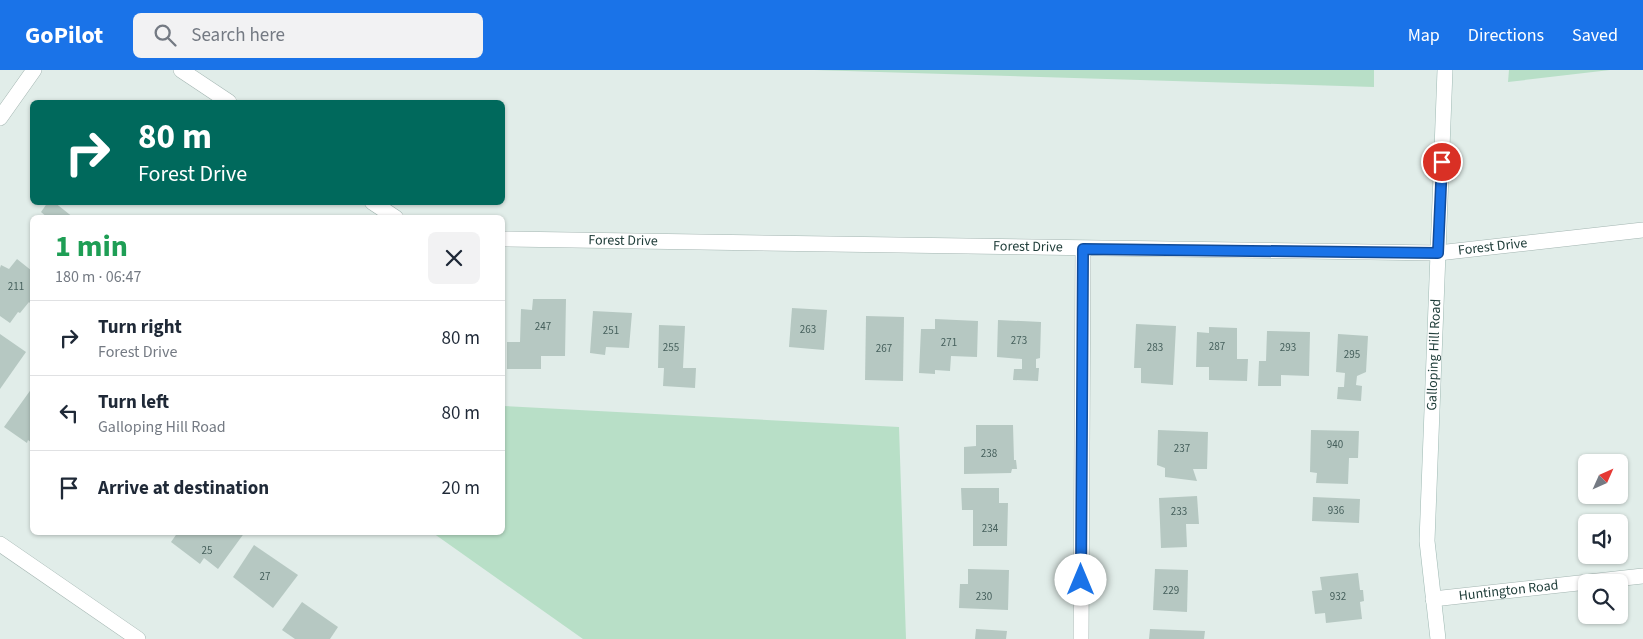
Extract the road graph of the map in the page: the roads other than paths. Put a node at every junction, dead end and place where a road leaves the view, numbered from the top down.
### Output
1 (34, 70) edge
2 (181, 70) edge
3 (1445, 70) edge
4 (226, 100) edge
5 (0, 118) edge
6 (376, 205) edge
7 (390, 215) edge
8 (1643, 230) edge
9 (505, 239) edge
10 (1083, 249) junction
11 (1438, 253) junction
12 (0, 544) edge
13 (1643, 576) edge
14 (1433, 599) junction
15 (138, 639) edge
16 (1081, 639) edge
17 (1438, 639) edge

1 - 5 street
2 - 4 street
3 - 11 street, Galloping Hill Road
6 - 7 street
8 - 11 street, Forest Drive
9 - 10 street, Forest Drive
10 - 11 street, Forest Drive
10 - 16 street
11 - 14 street, Galloping Hill Road
12 - 15 street
13 - 14 street, Huntington Road
14 - 17 street, Galloping Hill Road

